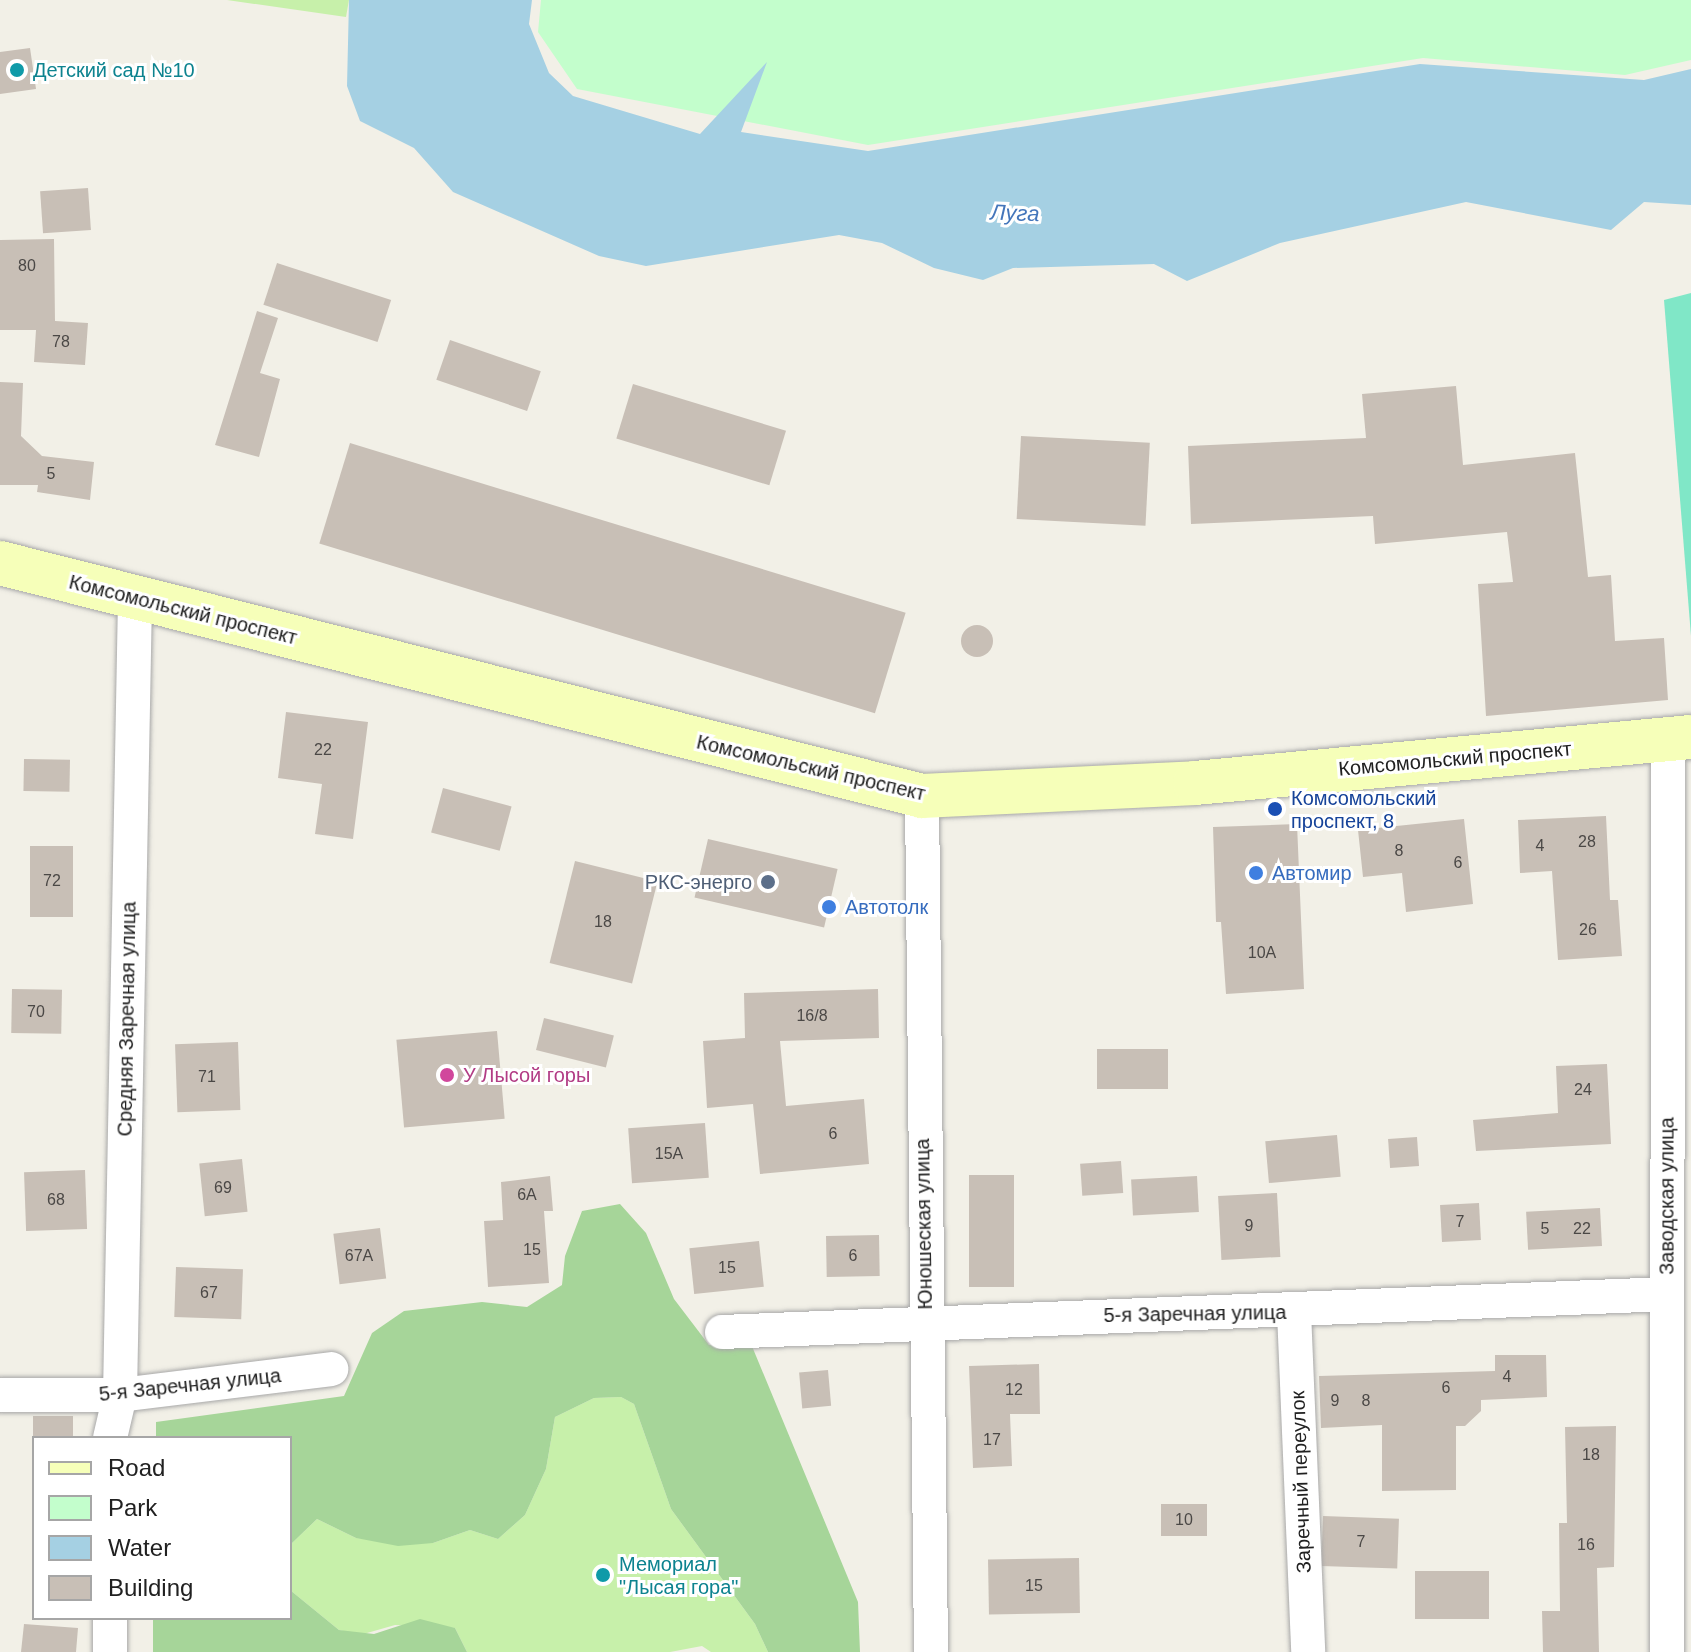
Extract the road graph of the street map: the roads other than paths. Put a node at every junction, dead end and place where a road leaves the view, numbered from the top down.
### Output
1 (0, 563) edge
2 (135, 598) junction
3 (1680, 738) edge
4 (922, 796) junction
5 (1667, 1294) junction
6 (1294, 1312) junction
7 (925, 1321) junction
8 (722, 1332) dead end
9 (331, 1369) dead end
10 (0, 1395) edge
11 (120, 1395) junction
12 (110, 1436) edge
13 (110, 1620) edge
14 (110, 1652) edge
15 (931, 1652) edge
16 (1308, 1652) edge
17 (1667, 1652) edge

1 - 2 main road, Комсомольский проспект
2 - 4 main road, Комсомольский проспект
2 - 11 street, Средняя Заречная улица
3 - 4 main road, Комсомольский проспект
3 - 5 street, Заводская улица
4 - 7 street, Юношеская улица
5 - 6 street, 5-я Заречная улица
5 - 17 street, Заводская улица
6 - 7 street, 5-я Заречная улица
6 - 16 street, Заречный переулок
7 - 8 street, 5-я Заречная улица
7 - 15 street, Юношеская улица
9 - 11 street, 5-я Заречная улица
10 - 11 street, 5-я Заречная улица
11 - 12 street, Средняя Заречная улица
13 - 14 street

